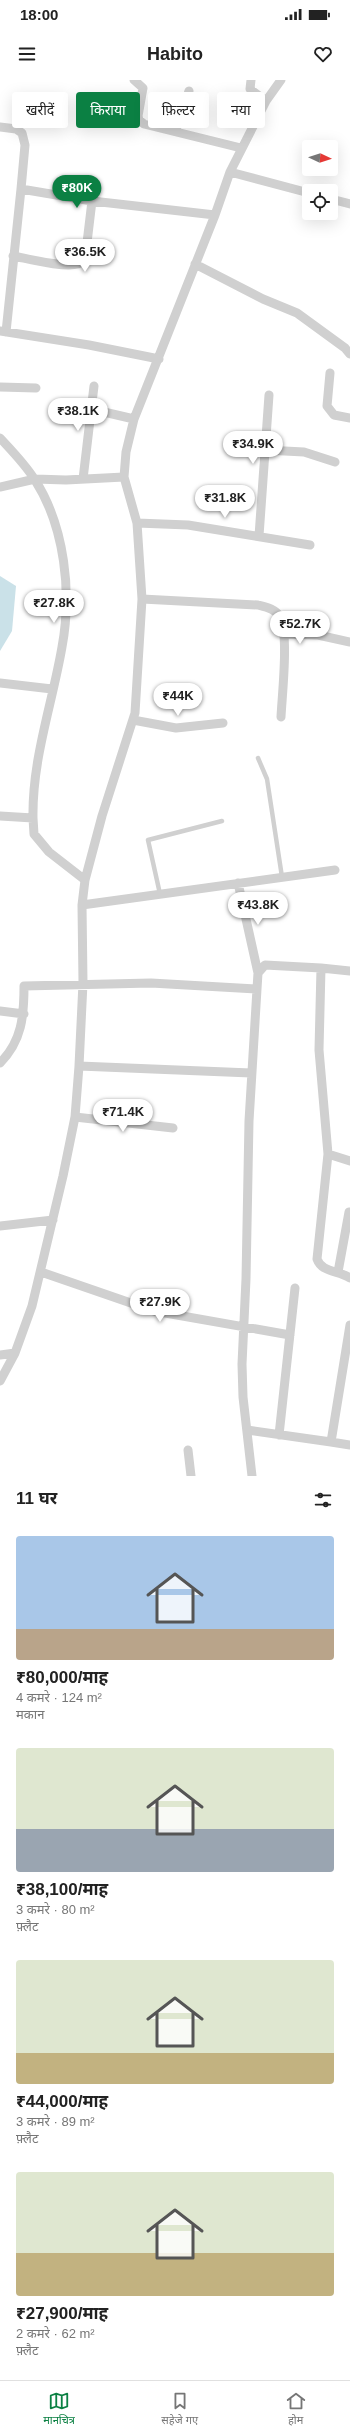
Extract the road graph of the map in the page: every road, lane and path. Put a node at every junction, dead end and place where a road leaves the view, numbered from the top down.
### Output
1 (134, 80) edge
2 (251, 80) edge
3 (281, 80) edge
4 (189, 91) dead end
5 (266, 101) junction
6 (0, 127) edge
7 (176, 130) junction
8 (241, 148) junction
9 (230, 172) junction
10 (21, 190) junction
11 (302, 191) edge
12 (92, 201) junction
13 (338, 201) edge
14 (350, 204) edge
15 (215, 215) junction
16 (13, 256) junction
17 (195, 264) junction
18 (3, 332) edge
19 (350, 354) edge
20 (159, 360) junction
21 (330, 373) dead end
22 (94, 386) dead end
23 (0, 387) edge
24 (36, 388) dead end
25 (268, 395) dead end
26 (91, 409) junction
27 (350, 418) edge
28 (134, 419) junction
29 (0, 438) edge
30 (265, 450) junction
31 (335, 462) dead end
32 (124, 477) junction
33 (35, 479) junction
34 (83, 479) junction
35 (0, 487) edge
36 (137, 523) junction
37 (259, 536) junction
38 (310, 545) dead end
39 (142, 599) junction
40 (283, 634) junction
41 (350, 642) edge
42 (0, 683) edge
43 (52, 688) junction
44 (281, 717) dead end
45 (133, 720) junction
46 (223, 723) dead end
47 (258, 758) dead end
48 (0, 816) edge
49 (33, 818) junction
50 (222, 821) dead end
51 (335, 870) dead end
52 (282, 877) junction
53 (85, 880) junction
54 (238, 883) junction
55 (160, 894) junction
56 (82, 905) junction
57 (321, 968) junction
58 (350, 971) edge
59 (258, 973) junction
60 (83, 983) junction
61 (257, 989) junction
62 (0, 1011) edge
63 (24, 1014) junction
64 (0, 1063) edge
65 (80, 1066) junction
66 (251, 1073) junction
67 (75, 1117) junction
68 (173, 1128) dead end
69 (328, 1154) junction
70 (350, 1161) edge
71 (349, 1212) edge
72 (53, 1220) junction
73 (0, 1226) edge
74 (41, 1272) junction
75 (338, 1272) junction
76 (350, 1278) edge
77 (295, 1288) dead end
78 (350, 1326) edge
79 (244, 1327) junction
80 (290, 1336) junction
81 (15, 1353) junction
82 (0, 1355) edge
83 (0, 1381) edge
84 (247, 1430) junction
85 (279, 1434) junction
86 (331, 1442) junction
87 (350, 1445) edge
88 (188, 1450) dead end
89 (191, 1476) edge
90 (252, 1476) edge

1 - 7 street
2 - 5 street
3 - 5 street
4 - 7 street
5 - 8 street
6 - 10 street
7 - 8 street
8 - 9 street
9 - 11 street
9 - 15 street
10 - 12 street
10 - 16 street
12 - 15 street
12 - 16 street
13 - 14 street
15 - 17 street
16 - 18 street
17 - 19 street
17 - 20 street
18 - 20 street
20 - 28 street
21 - 27 street
22 - 26 street
23 - 24 street
25 - 30 street
26 - 28 street
26 - 34 street
28 - 32 street
29 - 33 street
30 - 31 street
30 - 37 street
32 - 34 street
32 - 36 street
33 - 34 street
33 - 35 street
33 - 43 street
36 - 37 street
36 - 39 street
37 - 38 street
39 - 40 street
39 - 45 street
40 - 41 street
40 - 44 street
42 - 43 street
43 - 49 street
45 - 46 street
45 - 53 street
47 - 52 lane
48 - 49 street
49 - 53 street
50 - 55 lane
51 - 52 street
52 - 54 street
53 - 56 street
54 - 55 street
54 - 59 street
55 - 56 street
56 - 60 street
57 - 58 street
57 - 59 street
57 - 69 street
59 - 61 street
60 - 61 street
60 - 63 street
60 - 65 street
61 - 66 street
62 - 63 street
63 - 64 street
65 - 66 street
65 - 67 street
66 - 79 street
67 - 68 street
67 - 72 street
69 - 70 street
69 - 75 street
71 - 75 street
72 - 73 street
72 - 74 street
74 - 79 street
74 - 81 street
75 - 76 street
77 - 80 street
78 - 86 street
79 - 80 street
79 - 84 street
80 - 85 street
81 - 82 street
81 - 83 street
84 - 85 street
84 - 90 street
85 - 86 street
86 - 87 street
88 - 89 street

